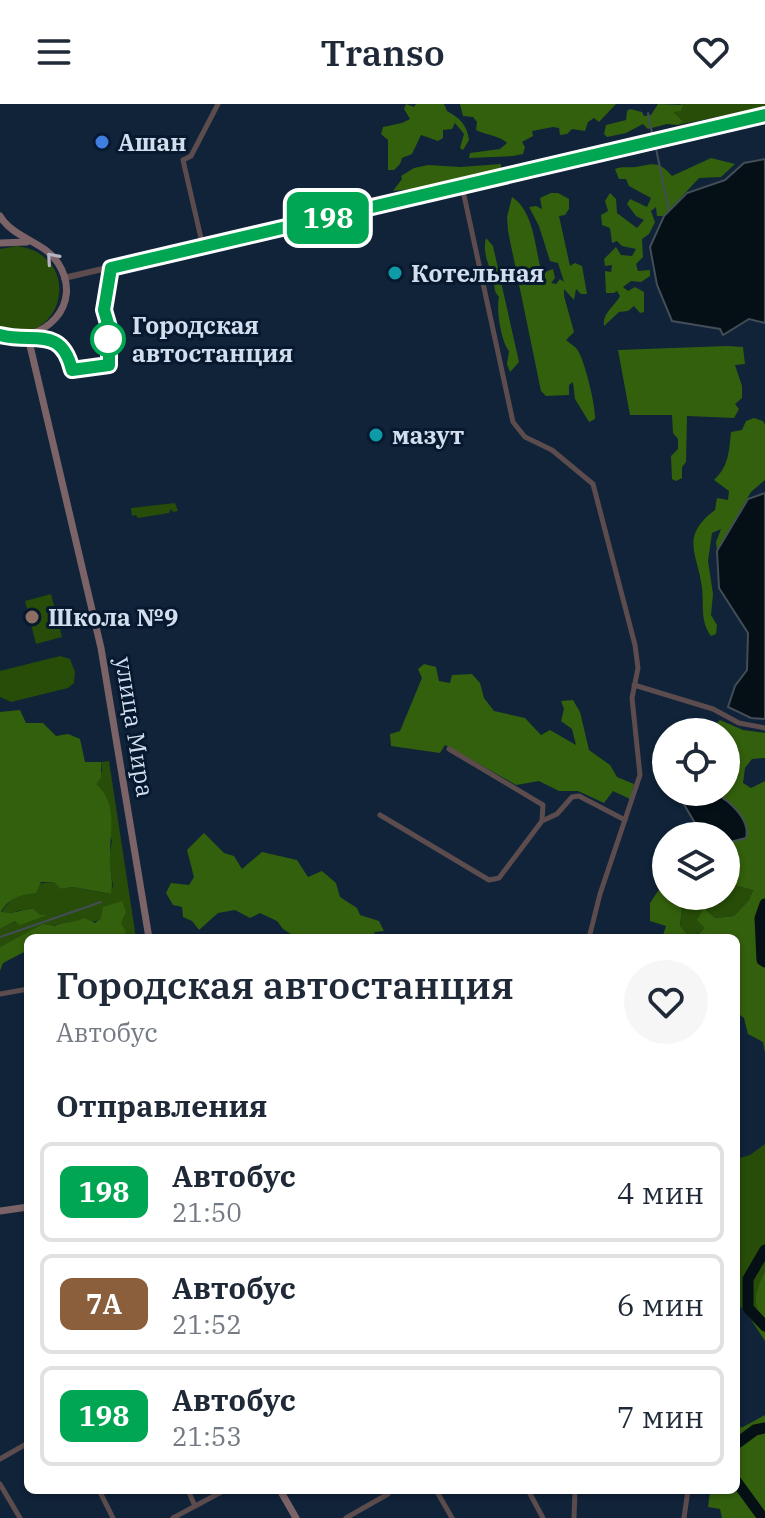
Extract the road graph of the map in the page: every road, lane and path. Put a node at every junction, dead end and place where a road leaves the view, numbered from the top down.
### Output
1 (218, 104) edge
2 (765, 115) edge
3 (462, 186) junction
4 (0, 216) edge
5 (0, 243) edge
6 (33, 243) junction
7 (203, 247) junction
8 (64, 278) junction
9 (0, 335) edge
10 (28, 337) junction
11 (634, 685) junction
12 (765, 728) edge
13 (449, 749) dead end
14 (380, 815) dead end
15 (625, 820) junction
16 (542, 821) junction
17 (148, 934) edge
18 (589, 934) edge
19 (24, 990) edge
20 (0, 994) edge
21 (24, 1208) edge
22 (0, 1211) edge
23 (24, 1445) edge
24 (0, 1459) edge
25 (0, 1484) edge
26 (101, 1494) edge
27 (190, 1494) edge
28 (218, 1494) edge
29 (282, 1494) edge
30 (388, 1494) dead end
31 (438, 1494) edge
32 (530, 1494) edge
33 (575, 1494) edge
34 (687, 1494) edge
35 (195, 1506) junction
36 (20, 1518) edge
37 (113, 1518) edge
38 (173, 1518) edge
39 (296, 1518) edge
40 (346, 1518) edge
41 (452, 1518) edge
42 (543, 1518) edge
43 (574, 1518) edge
44 (684, 1518) edge

1 - 7 street
2 - 3 street
3 - 7 street
3 - 11 street
4 - 6 main road
5 - 6 main road
8 -> 6 main road
7 - 8 street
8 - 10 main road
9 - 10 main road
10 - 17 main road, улица Мира
11 - 12 street
11 - 15 street
13 - 16 street
14 - 16 street
15 - 16 street
15 - 18 street
19 - 20 street
21 - 22 main road
23 - 24 street
25 - 36 street
26 - 37 street
27 - 35 street
28 - 35 street
29 - 39 main road
30 - 40 street
31 - 41 street
32 - 42 street
33 - 43 street
34 - 44 street
35 - 38 street

